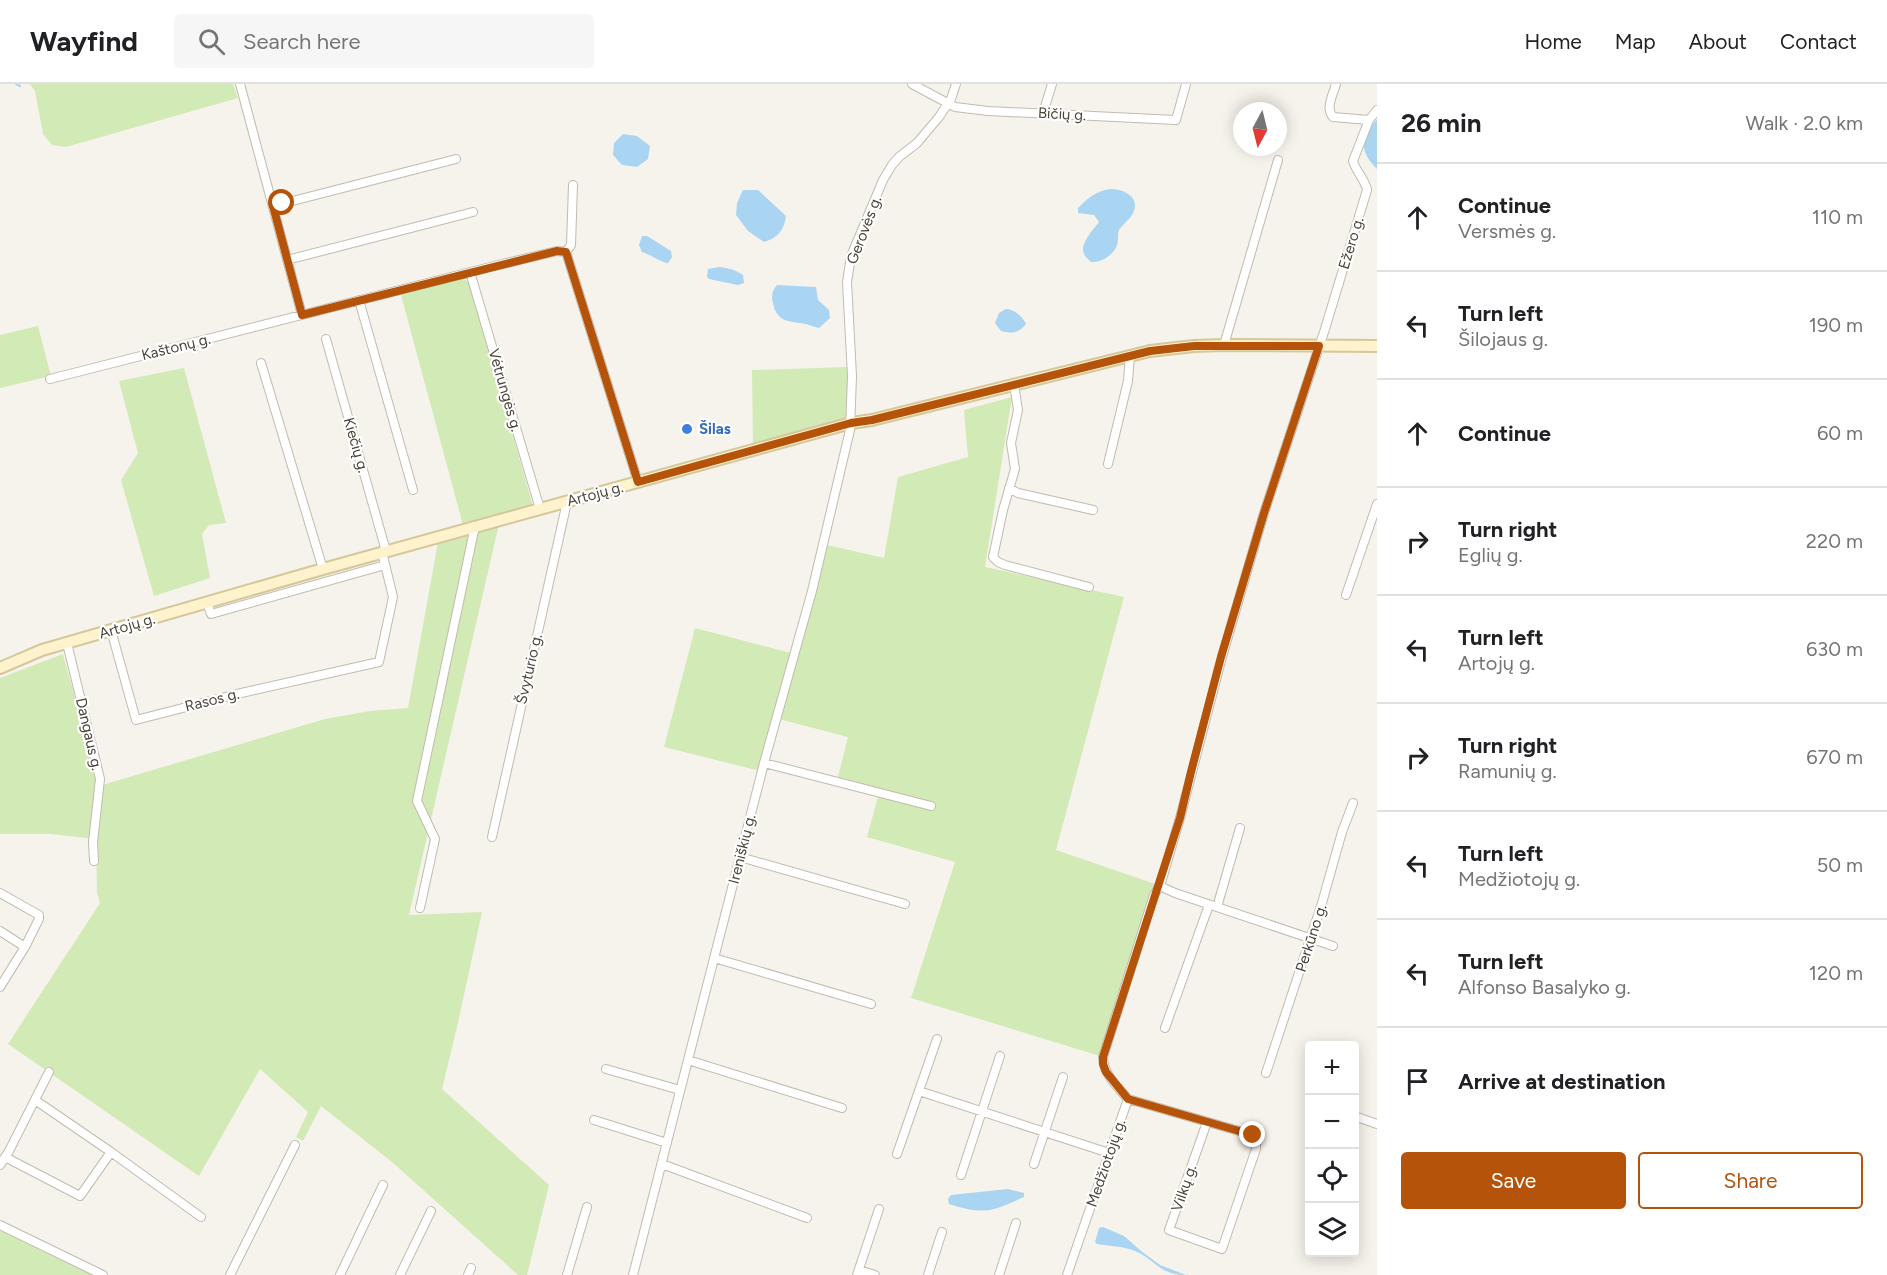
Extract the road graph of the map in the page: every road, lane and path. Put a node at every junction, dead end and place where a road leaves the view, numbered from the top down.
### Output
1 (240, 84) edge
2 (912, 84) edge
3 (956, 84) edge
4 (1052, 84) edge
5 (1186, 84) edge
6 (1336, 84) edge
7 (948, 104) junction
8 (1377, 110) edge
9 (1042, 113) junction
10 (1370, 120) junction
11 (456, 159) dead end
12 (1278, 160) dead end
13 (573, 184) dead end
14 (273, 206) junction
15 (472, 212) dead end
16 (566, 252) junction
17 (287, 260) junction
18 (470, 272) junction
19 (359, 300) junction
20 (302, 315) junction
21 (326, 339) dead end
22 (1224, 345) junction
23 (1319, 346) junction
24 (1377, 346) edge
25 (1130, 355) junction
26 (261, 363) dead end
27 (50, 379) dead end
28 (1014, 384) junction
29 (851, 423) junction
30 (1108, 464) dead end
31 (638, 482) junction
32 (1009, 488) junction
33 (413, 490) dead end
34 (567, 501) junction
35 (1377, 504) edge
36 (540, 509) junction
37 (1093, 510) dead end
38 (475, 526) junction
39 (384, 552) junction
40 (385, 565) junction
41 (323, 569) junction
42 (1089, 587) dead end
43 (1346, 595) dead end
44 (207, 603) junction
45 (111, 630) junction
46 (67, 643) junction
47 (379, 662) joint
48 (0, 668) edge
49 (764, 763) junction
50 (1353, 803) dead end
51 (931, 806) dead end
52 (1240, 828) dead end
53 (492, 837) dead end
54 (740, 857) junction
55 (94, 861) dead end
56 (1160, 886) junction
57 (0, 893) edge
58 (905, 904) dead end
59 (1213, 906) junction
60 (420, 908) dead end
61 (0, 931) edge
62 (1311, 938) junction
63 (1333, 946) dead end
64 (25, 947) junction
65 (714, 958) junction
66 (0, 987) edge
67 (871, 1004) dead end
68 (1165, 1028) dead end
69 (937, 1039) dead end
70 (1000, 1056) dead end
71 (1103, 1057) joint
72 (688, 1060) junction
73 (606, 1069) dead end
74 (49, 1072) dead end
75 (1266, 1073) dead end
76 (1063, 1077) dead end
77 (680, 1090) junction
78 (919, 1091) junction
79 (1128, 1099) junction
80 (35, 1100) junction
81 (842, 1108) dead end
82 (982, 1112) junction
83 (1359, 1118) edge
84 (594, 1120) dead end
85 (1207, 1122) junction
86 (1377, 1124) edge
87 (1045, 1132) junction
88 (667, 1143) junction
89 (295, 1145) dead end
90 (111, 1152) junction
91 (1109, 1152) junction
92 (897, 1154) dead end
93 (5, 1157) junction
94 (662, 1164) junction
95 (1034, 1164) dead end
96 (0, 1165) edge
97 (961, 1175) dead end
98 (382, 1185) dead end
99 (587, 1207) dead end
100 (879, 1209) dead end
101 (431, 1211) dead end
102 (201, 1217) dead end
103 (807, 1218) dead end
104 (1016, 1223) dead end
105 (0, 1225) edge
106 (942, 1232) dead end
107 (858, 1273) edge
108 (103, 1275) edge
109 (230, 1275) edge
110 (339, 1275) edge
111 (400, 1275) edge
112 (567, 1275) edge
113 (633, 1275) edge
114 (875, 1275) edge
115 (928, 1275) edge
116 (999, 1275) edge
117 (1067, 1275) edge

1 - 14 street
2 - 7 street
3 - 7 street, Gerovės g.
4 - 9 street
5 - 9 street, Bičių g.
6 - 10 street
7 - 9 street, Bičių g.
7 - 29 street, Gerovės g.
8 - 10 street, Ežero g.
10 - 23 street, Ežero g.
11 - 14 street
12 - 22 street
13 - 16 street
14 - 17 street
15 - 17 street
16 - 18 street, Kaštonų g.
16 - 31 street
17 - 20 street
18 - 19 street, Kaštonų g.
18 - 36 street, Vėtrungės g.
19 - 20 street, Kaštonų g.
19 - 33 street
20 - 27 street, Kaštonų g.
21 - 39 street, Kiečių g.
22 - 23 main road, Artojų g.
22 - 25 main road, Artojų g.
23 - 24 main road, Artojų g.
23 - 56 street, Ežero g.
25 - 28 main road, Artojų g.
25 - 30 street
26 - 41 street
28 - 29 main road, Artojų g.
28 - 32 street
29 - 31 main road, Artojų g.
29 - 49 street, Ireniškių g.
31 - 34 main road, Artojų g.
32 - 37 street
32 - 42 street
34 - 36 main road, Artojų g.
34 - 53 street, Švyturio g.
35 - 43 street
36 - 38 main road, Artojų g.
38 - 39 main road, Artojų g.
38 - 60 street
39 - 40 street, Kiečių g.
39 - 41 main road, Artojų g.
40 - 44 street
40 - 47 street, Kiečių g.
41 - 44 main road, Artojų g.
44 - 45 main road, Artojų g.
45 - 46 main road, Artojų g.
45 - 47 street, Rasos g.
46 - 48 main road, Artojų g.
46 - 55 street, Dangaus g.
49 - 51 street
49 - 54 street, Ireniškių g.
50 - 62 street, Perkūno g.
52 - 59 street
54 - 58 street
54 - 65 street, Ireniškių g.
56 - 59 street
56 - 71 street, Ežero g.
57 - 64 street
59 - 62 street
59 - 68 street
61 - 64 street
62 - 63 street
62 - 75 street, Perkūno g.
64 - 66 street
65 - 67 street
65 - 72 street, Ireniškių g.
69 - 78 street
70 - 82 street
71 - 79 street, Medžiotojų g.
72 - 77 street, Ireniškių g.
72 - 81 street
73 - 77 street
74 - 80 street
76 - 87 street
77 - 88 street, Ireniškių g.
78 - 82 street
78 - 92 street
79 - 85 street
79 - 91 street, Medžiotojų g.
80 - 90 street
80 - 93 street
82 - 87 street
82 - 97 street
83 - 86 street
84 - 88 street
85 - 85 street, Vilkų g.
87 - 91 street
87 - 95 street
88 - 94 street, Ireniškių g.
89 - 109 street
90 - 93 street
90 - 102 street
91 - 117 street, Medžiotojų g.
93 - 96 street
94 - 103 street
94 - 113 street, Ireniškių g.
98 - 110 street
99 - 112 street
100 - 107 street
101 - 111 street
104 - 116 street
105 - 108 street
106 - 115 street
107 - 114 street

